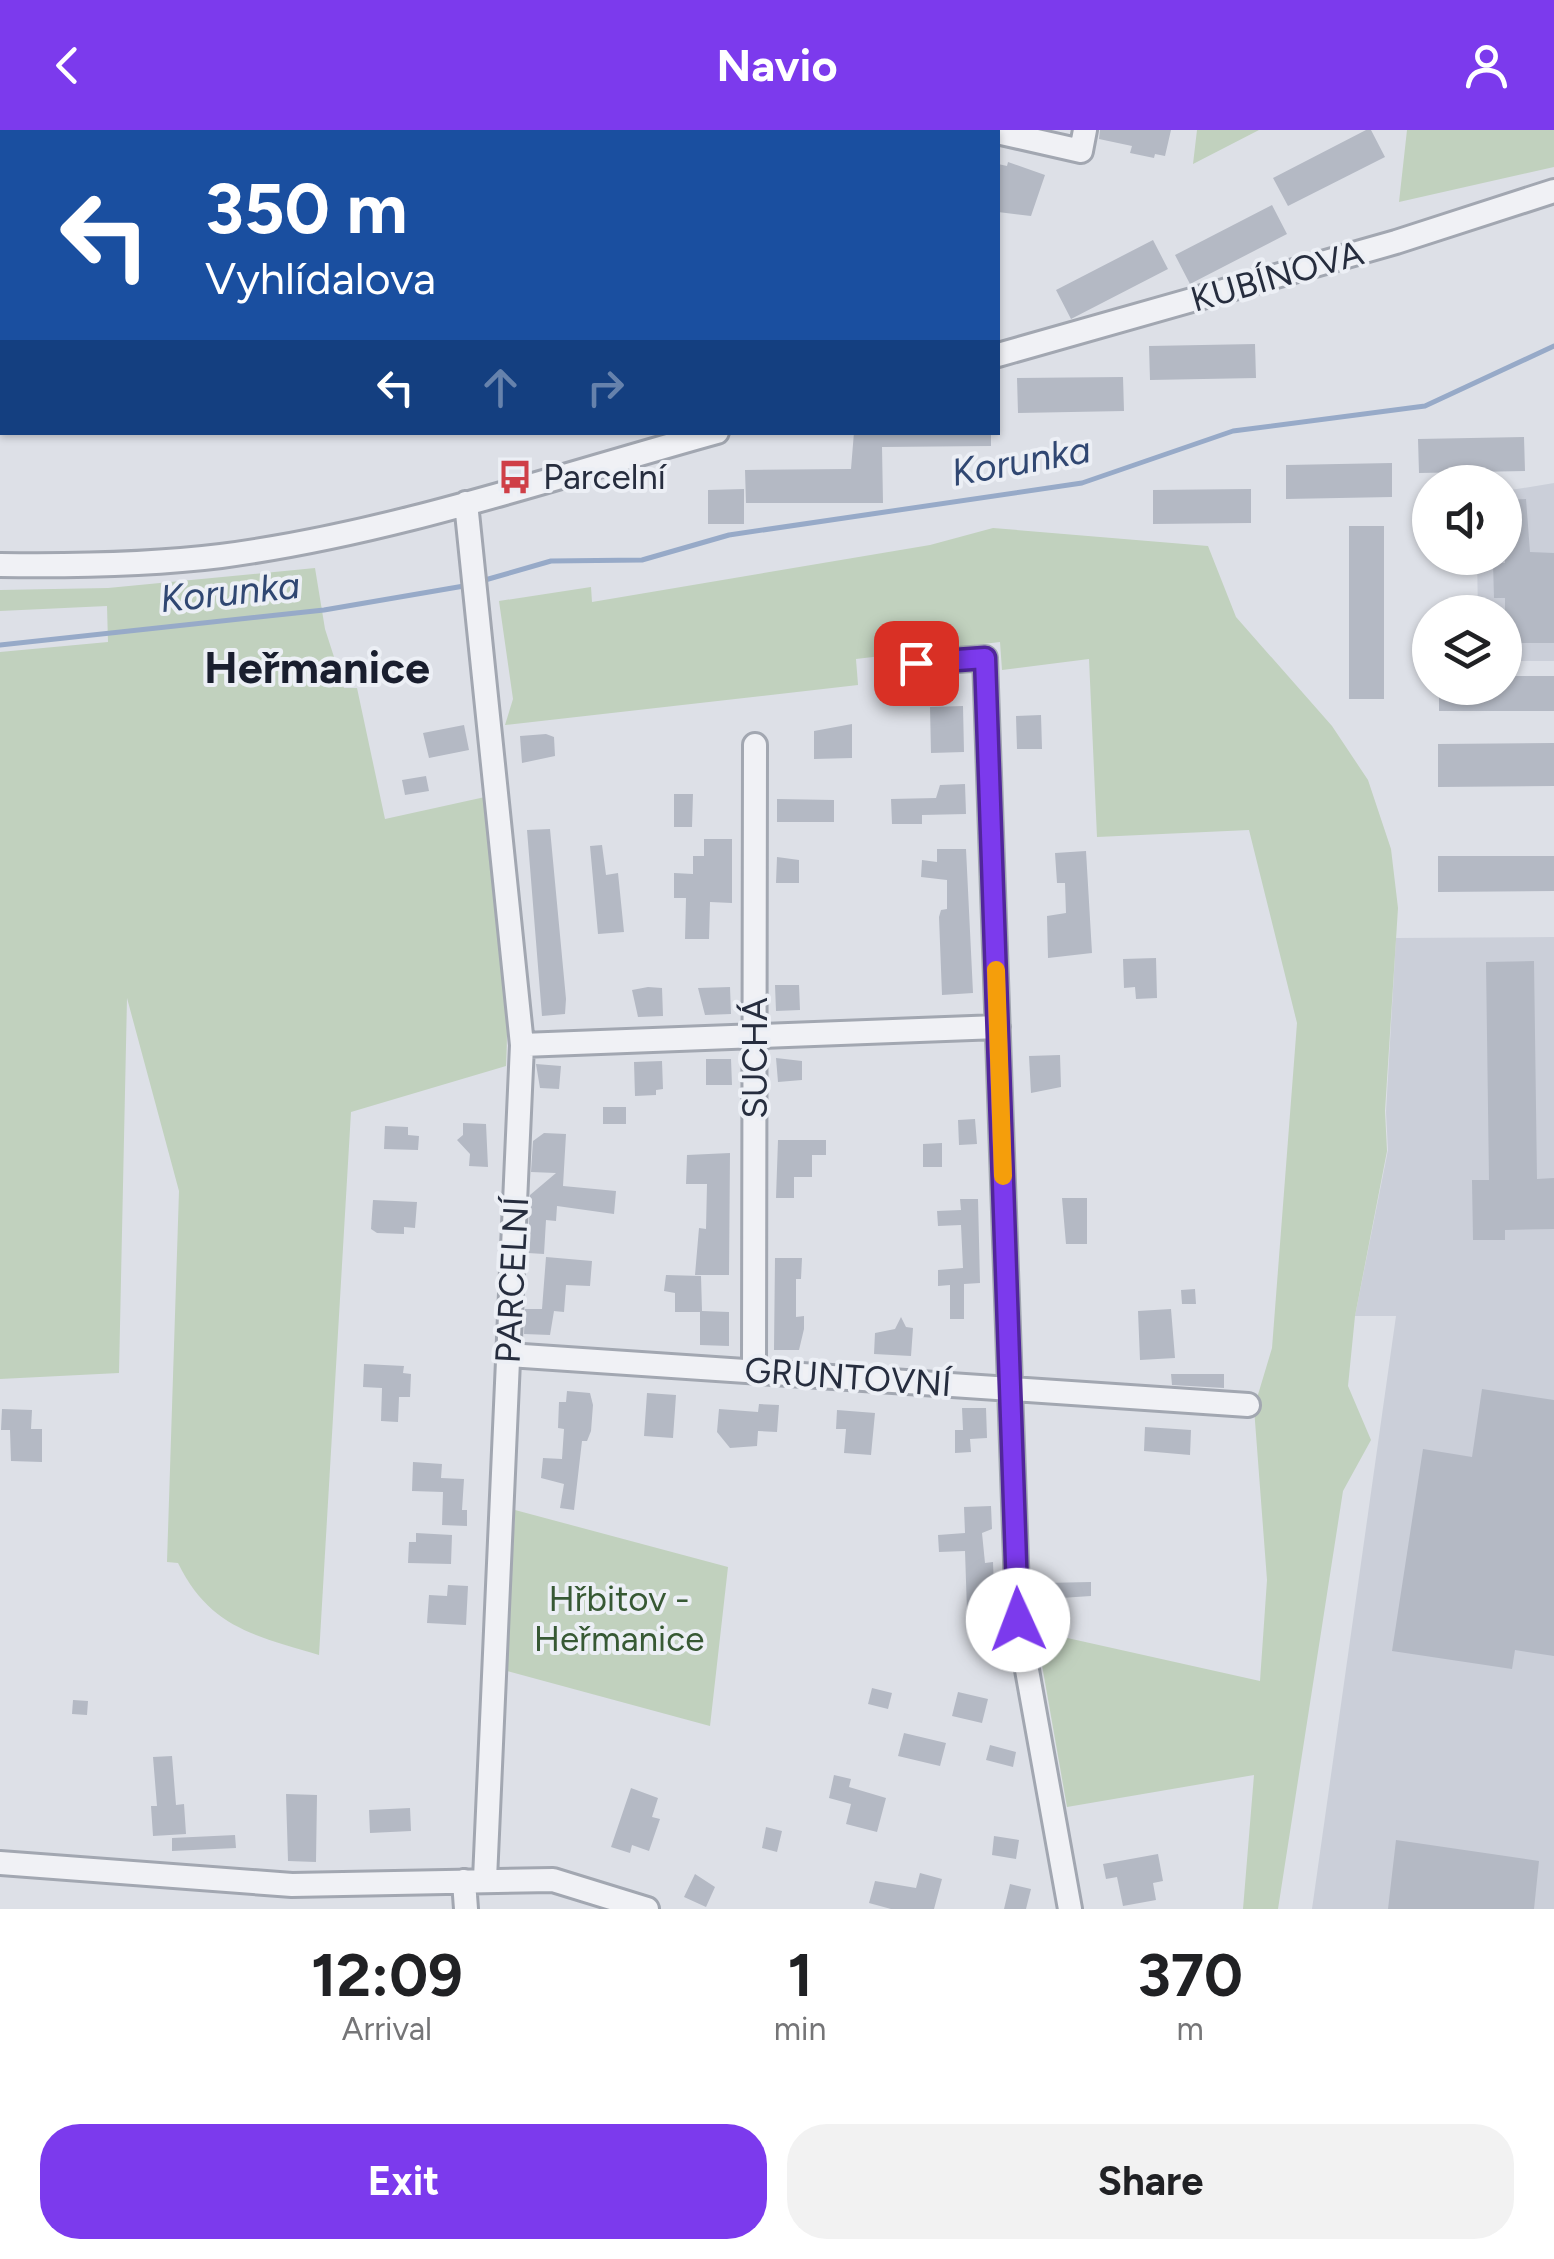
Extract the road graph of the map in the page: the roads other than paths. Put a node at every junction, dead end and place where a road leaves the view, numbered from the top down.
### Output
1 (1000, 131) edge
2 (1083, 140) edge
3 (1554, 191) edge
4 (1000, 354) edge
5 (706, 435) edge
6 (466, 502) junction
7 (0, 565) edge
8 (916, 663) dead end
9 (756, 745) dead end
10 (998, 1027) junction
11 (755, 1036) junction
12 (522, 1045) junction
13 (508, 1355) junction
14 (754, 1371) junction
15 (1010, 1387) junction
16 (1248, 1405) dead end
17 (0, 1862) edge
18 (474, 1880) junction
19 (466, 1909) edge
20 (647, 1909) edge
21 (1070, 1909) edge

1 - 2 street
3 - 4 street, KUBÍNOVA
5 - 6 street
6 - 7 street
6 - 12 street, PARCELNÍ
8 - 10 street
9 - 11 street, SUCHÁ
10 - 11 street
10 - 15 street
11 - 12 street
11 - 14 street, SUCHÁ
12 - 13 street, PARCELNÍ
13 - 14 street, GRUNTOVNÍ
13 - 18 street, PARCELNÍ
14 - 15 street, GRUNTOVNÍ
15 - 16 street, GRUNTOVNÍ
15 - 21 street
17 - 18 street
18 - 19 street, PARCELNÍ
18 - 20 street

